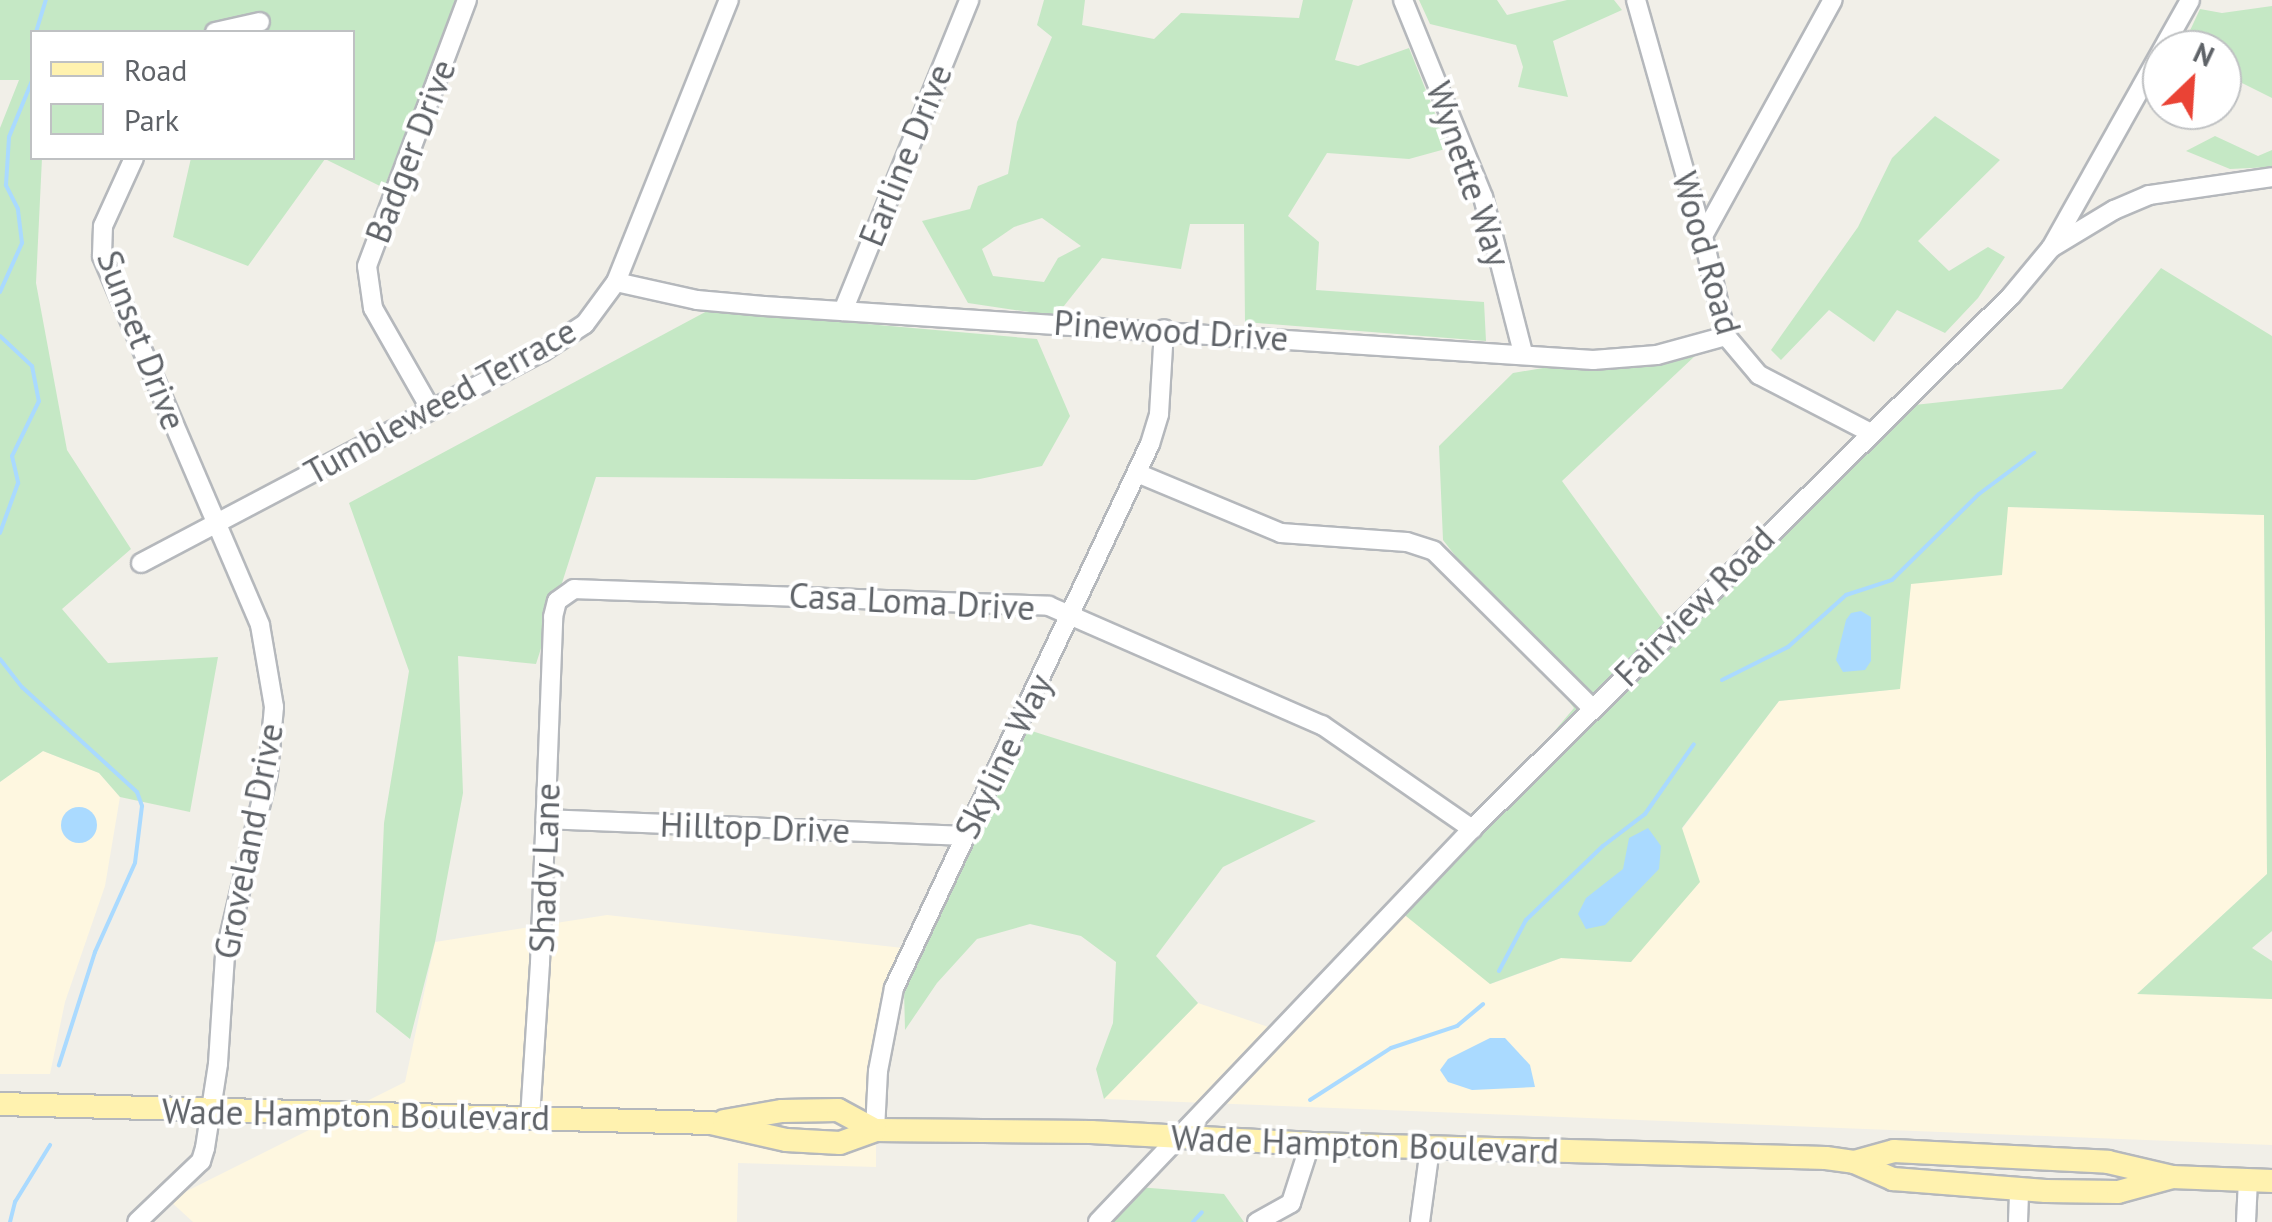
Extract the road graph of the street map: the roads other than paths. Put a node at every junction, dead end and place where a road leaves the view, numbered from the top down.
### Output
1 (468, 0) edge
2 (729, 0) edge
3 (969, 0) edge
4 (1403, 0) edge
5 (1636, 0) edge
6 (1833, 0) edge
7 (2190, 0) edge
8 (260, 22) dead end
9 (224, 30) edge
10 (133, 160) edge
11 (2272, 177) edge
12 (1703, 236) junction
13 (2052, 248) junction
14 (616, 282) junction
15 (843, 310) junction
16 (1164, 330) junction
17 (1726, 336) junction
18 (1522, 353) junction
19 (430, 408) junction
20 (1871, 433) junction
21 (1137, 474) junction
22 (216, 522) junction
23 (142, 563) dead end
24 (1069, 616) junction
25 (552, 617) joint
26 (1592, 707) junction
27 (546, 820) junction
28 (1472, 829) junction
29 (964, 836) junction
30 (0, 1104) edge
31 (213, 1110) junction
32 (530, 1118) junction
33 (875, 1130) junction
34 (1176, 1136) junction
35 (1310, 1144) junction
36 (1430, 1148) junction
37 (1854, 1162) junction
38 (2172, 1177) junction
39 (2248, 1180) junction
40 (2272, 1181) edge
41 (2019, 1188) junction
42 (137, 1222) edge
43 (1098, 1222) edge
44 (1256, 1222) edge
45 (1420, 1222) edge
46 (2018, 1222) edge
47 (2246, 1222) edge

1 - 19 street, Badger Drive
2 - 14 street, Tumbleweed Terrace
3 - 15 street, Earline Drive
4 - 18 street, Wynette Way
5 - 12 street, Wood Road
6 - 12 street
7 - 13 street
8 - 9 street
10 - 22 street, Sunset Drive
11 - 13 street, Fairview Road
12 - 17 street, Wood Road
13 - 20 street, Fairview Road
14 - 15 street, Pinewood Drive
14 - 19 street, Tumbleweed Terrace
15 - 16 street, Pinewood Drive
16 - 18 street, Pinewood Drive
16 - 21 street, Skyline Way
17 - 18 street, Pinewood Drive
17 - 20 street, Wood Road
19 - 22 street, Tumbleweed Terrace
20 - 26 street, Fairview Road
21 - 24 street, Skyline Way
21 - 26 street
22 - 23 street, Tumbleweed Terrace
22 - 31 street, Groveland Drive
24 - 25 street, Casa Loma Drive
24 - 28 street, Casa Loma Drive
24 - 29 street, Skyline Way
25 - 27 street, Shady Lane
26 - 28 street, Fairview Road
27 - 29 street, Hilltop Drive
27 - 32 street, Shady Lane
28 - 34 street, Fairview Road
29 - 33 street, Skyline Way
30 - 31 main road, Wade Hampton Boulevard
31 - 32 main road, Wade Hampton Boulevard
31 - 42 street, Groveland Drive
32 - 33 main road, Wade Hampton Boulevard
33 - 34 main road, Wade Hampton Boulevard
34 - 35 main road, Wade Hampton Boulevard
34 - 43 street, Fairview Road
35 - 36 main road, Wade Hampton Boulevard
35 - 44 street
36 - 37 main road, Wade Hampton Boulevard
36 - 45 street
37 - 38 main road, Wade Hampton Boulevard
37 - 41 main road, Wade Hampton Boulevard
38 - 39 main road, Wade Hampton Boulevard
38 - 41 main road, Wade Hampton Boulevard
39 - 40 main road, Wade Hampton Boulevard
39 - 47 street
41 - 46 street

